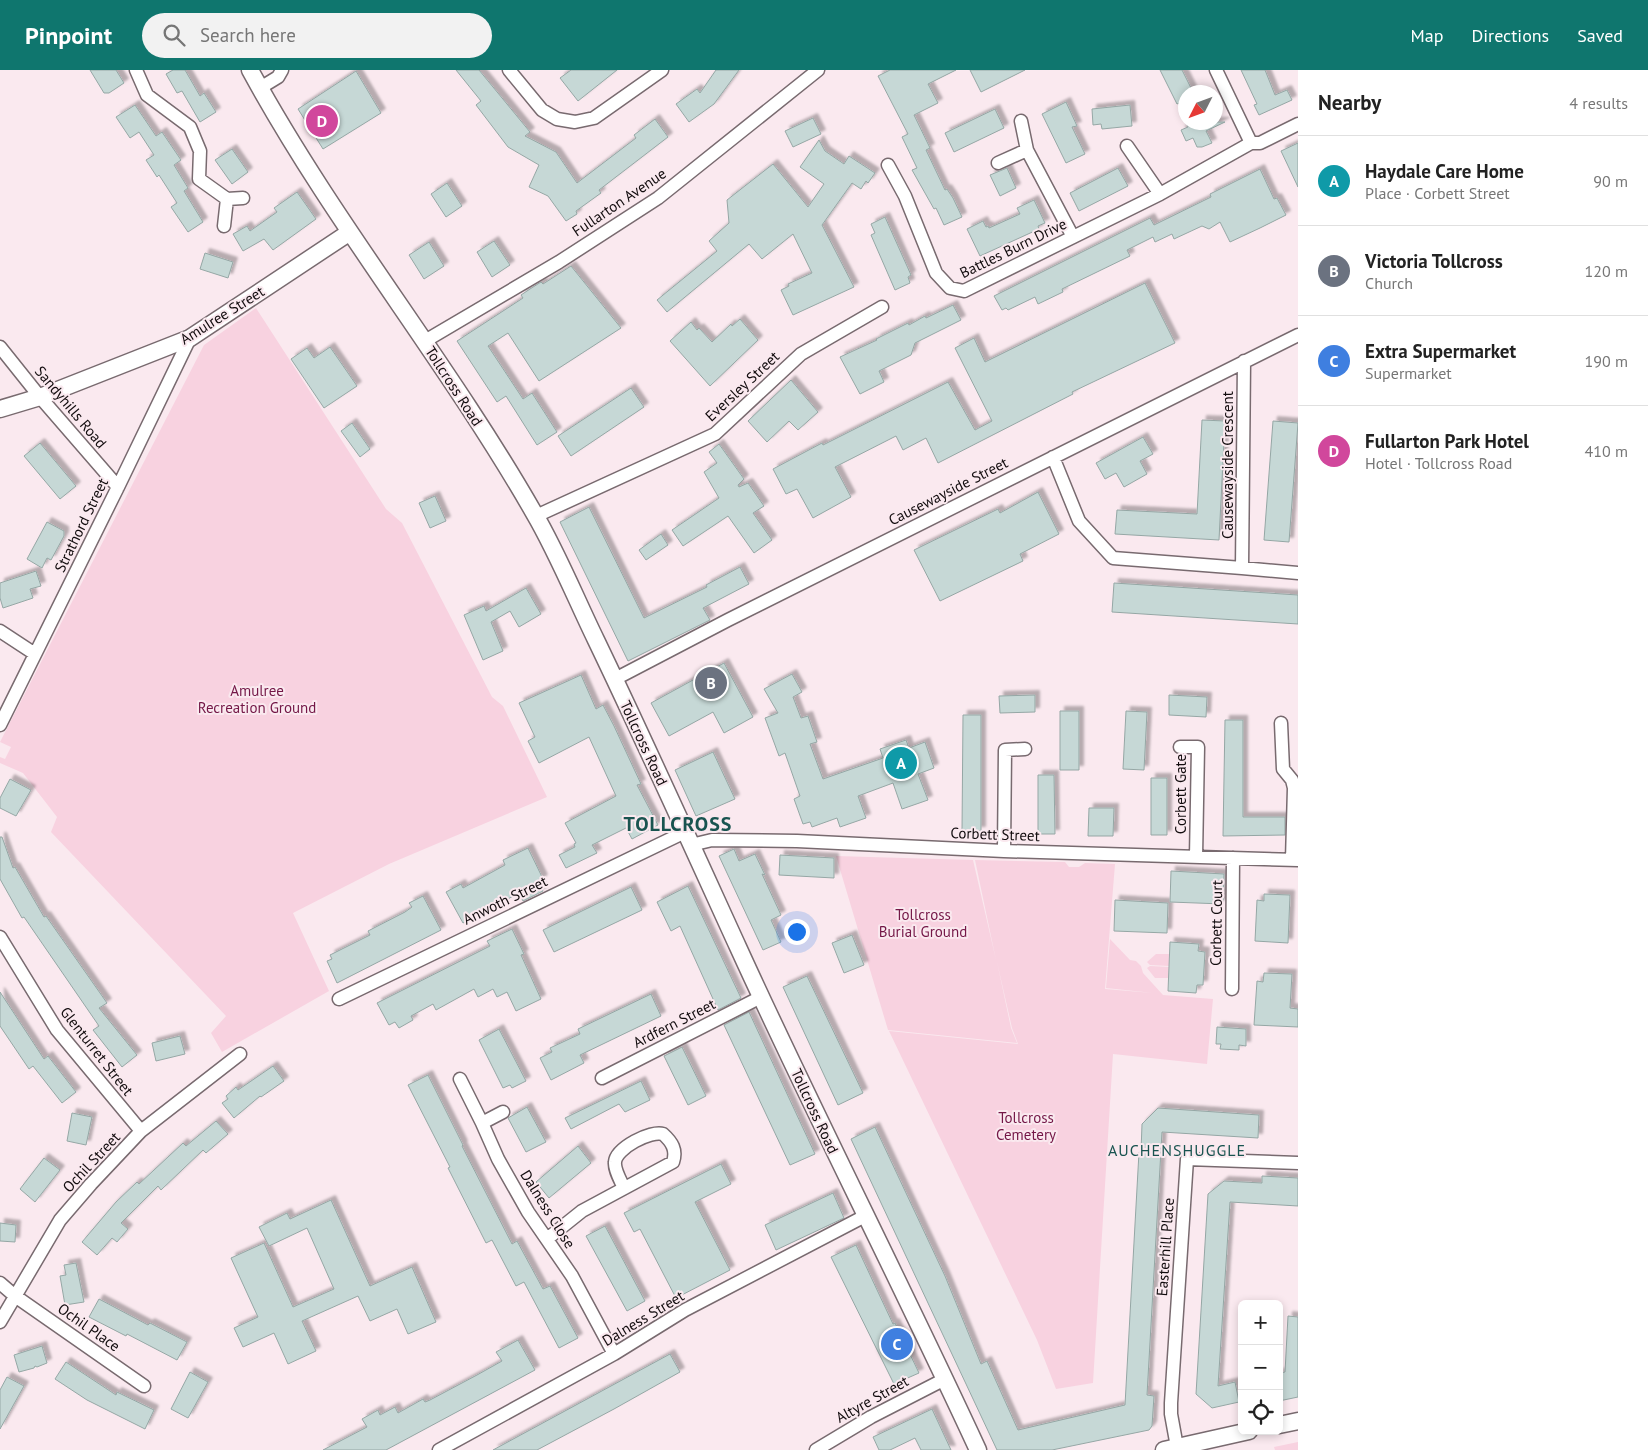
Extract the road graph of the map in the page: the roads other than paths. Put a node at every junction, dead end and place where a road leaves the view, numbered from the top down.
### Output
1 (136, 70) edge
2 (250, 70) edge
3 (282, 70) edge
4 (509, 70) edge
5 (662, 70) edge
6 (818, 70) edge
7 (1216, 70) edge
8 (260, 88) junction
9 (1021, 121) dead end
10 (1298, 124) edge
11 (1251, 143) junction
12 (1127, 146) dead end
13 (1027, 150) junction
14 (998, 163) dead end
15 (888, 165) dead end
16 (1160, 194) junction
17 (243, 198) dead end
18 (227, 199) junction
19 (224, 226) dead end
20 (350, 232) junction
21 (1073, 237) junction
22 (882, 307) dead end
23 (1298, 335) edge
24 (190, 338) junction
25 (425, 341) junction
26 (0, 347) edge
27 (1244, 361) junction
28 (40, 397) junction
29 (0, 409) edge
30 (1053, 457) junction
31 (118, 487) junction
32 (536, 516) junction
33 (1242, 568) junction
34 (1298, 573) edge
35 (0, 631) edge
36 (35, 654) junction
37 (615, 679) junction
38 (1281, 723) dead end
39 (0, 725) edge
40 (1180, 747) dead end
41 (1025, 749) dead end
42 (688, 838) junction
43 (1004, 851) junction
44 (1196, 857) junction
45 (1233, 858) junction
46 (1295, 860) edge
47 (0, 937) edge
48 (1232, 988) dead end
49 (761, 997) junction
50 (339, 999) dead end
51 (240, 1054) dead end
52 (602, 1078) dead end
53 (460, 1079) dead end
54 (503, 1112) dead end
55 (482, 1123) junction
56 (141, 1131) junction
57 (1298, 1163) edge
58 (624, 1188) junction
59 (865, 1216) junction
60 (547, 1239) junction
61 (0, 1283) edge
62 (14, 1296) junction
63 (0, 1322) edge
64 (614, 1354) junction
65 (945, 1379) junction
66 (144, 1386) dead end
67 (1298, 1421) edge
68 (1283, 1424) edge
69 (1238, 1434) edge
70 (1171, 1449) edge
71 (439, 1450) edge
72 (816, 1450) edge
73 (978, 1450) edge

1 - 18 street
2 - 8 street, Tollcross Road
3 - 8 street
4 - 5 street
6 - 25 street, Fullarton Avenue
7 - 11 street
8 - 20 street, Tollcross Road
9 - 13 street
10 - 11 street, Battles Burn Drive
11 - 16 street, Battles Burn Drive
12 - 16 street
13 - 14 street
13 - 21 street
15 - 21 street, Battles Burn Drive
16 - 21 street, Battles Burn Drive
17 - 18 street
18 - 19 street
20 - 24 street, Amulree Street
20 - 25 street, Tollcross Road
22 - 32 street, Eversley Street
23 - 27 street, Causewayside Street
24 - 28 street, Amulree Street
24 - 31 street, Strathord Street
25 - 32 street, Tollcross Road
26 - 28 street, Sandyhills Road
27 - 30 street, Causewayside Street
27 - 33 street, Causewayside Crescent
28 - 29 street, Amulree Street
28 - 31 street, Sandyhills Road
30 - 33 street
30 - 37 street, Causewayside Street
31 - 36 street, Strathord Street
32 - 37 street, Tollcross Road
33 - 34 street
35 - 36 street
36 - 39 street, Strathord Street
37 - 42 street, Tollcross Road
38 - 46 street
40 - 44 street, Corbett Gate
41 - 43 street
42 - 43 street, Corbett Street
42 - 49 street, Tollcross Road
42 - 50 street, Anwoth Street
43 - 44 street, Corbett Street
44 - 45 street, Corbett Street
45 - 46 street, Corbett Street
45 - 48 street, Corbett Court
47 - 56 street, Glenturret Street
49 - 52 street, Ardfern Street
49 - 59 street, Tollcross Road
51 - 56 street, Ochil Street
53 - 55 street, Dalness Close
54 - 55 street
55 - 60 street, Dalness Close
56 - 62 street, Ochil Street
57 - 70 street, Easterhill Place
58 - 58 street
58 - 60 street
59 - 64 street, Dalness Street
59 - 65 street, Tollcross Road
60 - 64 street, Dalness Close
61 - 62 street, Ochil Place
62 - 63 street, Ochil Street
62 - 66 street, Ochil Place
64 - 71 street, Dalness Street
65 - 72 street, Altyre Street
65 - 73 street, Tollcross Road
67 - 68 street
69 - 70 street

